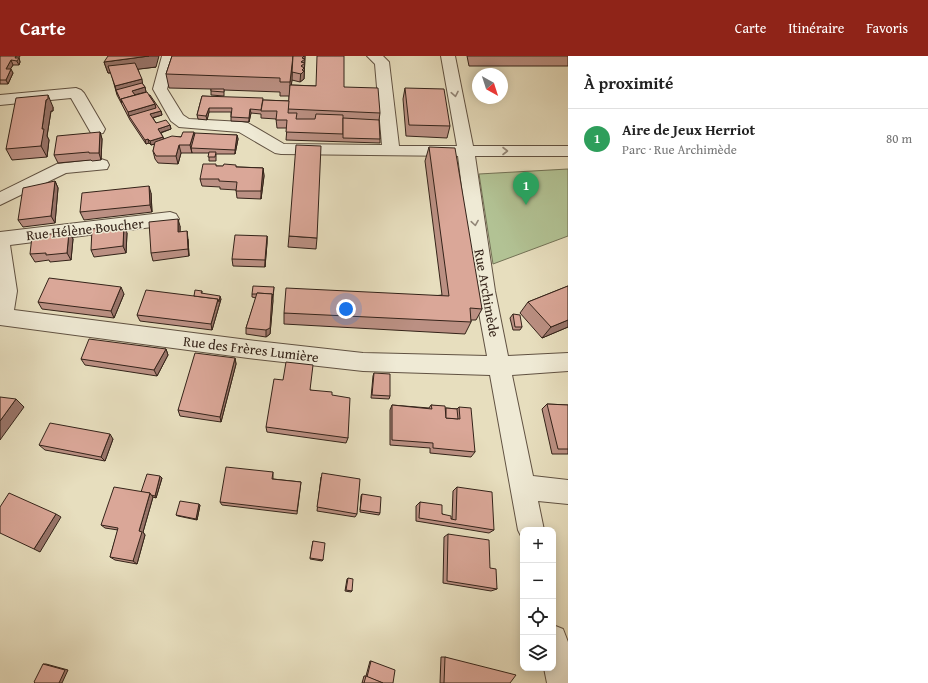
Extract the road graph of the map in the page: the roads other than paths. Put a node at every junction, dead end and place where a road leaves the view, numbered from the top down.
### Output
1 (169, 56) edge
2 (374, 56) edge
3 (448, 56) edge
4 (0, 100) edge
5 (97, 129) dead end
6 (391, 151) junction
7 (466, 151) junction
8 (568, 151) edge
9 (101, 165) dead end
10 (0, 199) edge
11 (170, 220) edge
12 (0, 240) edge
13 (1, 317) edge
14 (568, 362) edge
15 (500, 366) junction
16 (522, 487) junction
17 (568, 492) edge
18 (530, 527) edge
19 (555, 671) edge
20 (556, 681) edge

1 - 6 street
2 - 6 street
3 -> 7 street, Rue Archimède
4 - 5 street
6 - 7 street
7 -> 8 street
7 -> 15 street, Rue Archimède
9 - 10 street
11 - 12 street, Rue Hélène Boucher
12 - 13 street
13 - 15 street, Rue des Frères Lumière
14 - 15 street, Rue des Frères Lumière
15 - 16 street, Rue Archimède
16 - 17 street
16 - 18 street, Rue Archimède
19 - 20 street

